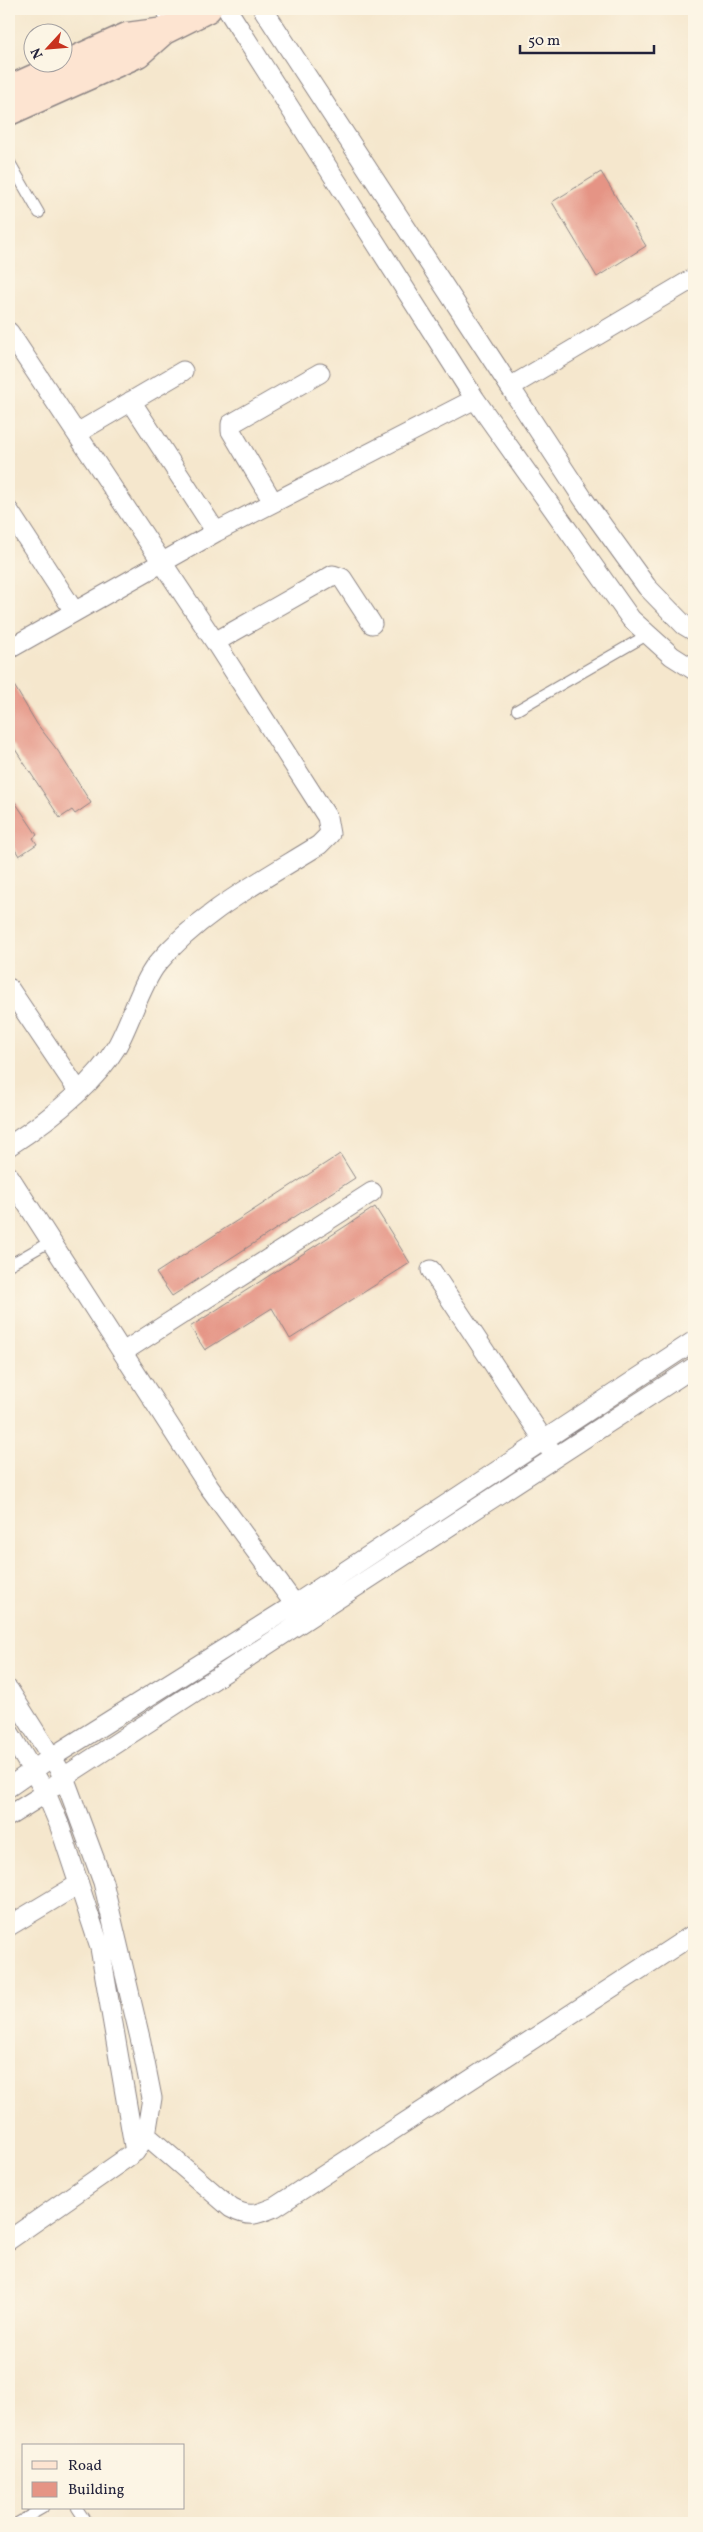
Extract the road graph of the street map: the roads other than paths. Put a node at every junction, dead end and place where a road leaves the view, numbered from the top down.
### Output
1 (208, 9) edge
2 (227, 9) edge
3 (264, 9) edge
4 (167, 22) edge
5 (9, 89) edge
6 (9, 112) edge
7 (9, 160) edge
8 (39, 213) dead end
9 (694, 278) edge
10 (9, 332) edge
11 (183, 371) dead end
12 (320, 373) dead end
13 (510, 387) junction
14 (475, 398) junction
15 (131, 401) junction
16 (77, 433) junction
17 (273, 502) junction
18 (9, 511) edge
19 (216, 532) junction
20 (161, 561) junction
21 (74, 611) junction
22 (372, 624) dead end
23 (694, 630) edge
24 (647, 635) junction
25 (215, 642) junction
26 (9, 649) edge
27 (694, 670) edge
28 (516, 710) dead end
29 (9, 988) edge
30 (79, 1092) junction
31 (9, 1146) edge
32 (9, 1176) edge
33 (372, 1192) dead end
34 (51, 1241) junction
35 (9, 1265) edge
36 (431, 1270) dead end
37 (694, 1341) edge
38 (123, 1352) junction
39 (694, 1367) edge
40 (544, 1440) junction
41 (556, 1458) junction
42 (294, 1605) junction
43 (306, 1620) junction
44 (9, 1690) edge
45 (9, 1732) edge
46 (52, 1757) junction
47 (33, 1771) junction
48 (64, 1777) junction
49 (9, 1787) edge
50 (46, 1793) junction
51 (9, 1816) edge
52 (79, 1884) junction
53 (9, 1926) edge
54 (694, 1934) edge
55 (146, 2135) junction
56 (134, 2152) junction
57 (9, 2240) edge
58 (40, 2510) edge
59 (78, 2510) edge
60 (17, 2523) edge
61 (87, 2523) edge

1 - 4 main road
2 - 14 street
3 - 13 street
4 - 5 main road
4 - 6 main road
7 - 8 lane
9 - 13 street
10 - 16 street
11 - 15 street
12 - 17 street
13 - 23 street
14 - 17 street
14 - 24 street
15 - 16 street
15 - 19 street
16 - 20 street
17 - 19 street
18 - 21 street
19 - 20 street
20 - 21 street
20 - 25 street
21 - 26 street
22 - 25 street
24 - 27 street
24 - 28 lane
25 - 30 street
29 - 30 street
30 - 31 street
32 - 34 street
33 - 38 street
34 - 35 lane
34 - 38 street
36 - 40 street
37 - 40 street
38 - 42 street
39 - 41 street
40 - 41 street
40 - 42 street
41 - 43 street
42 - 43 street
42 - 46 street
43 - 48 street
44 - 46 street
45 - 47 street
46 - 47 street
46 - 48 street
47 - 49 street
47 - 50 street
48 - 50 street
48 - 55 street
50 - 51 street
50 - 52 street
52 - 53 street
52 - 56 street
54 - 55 street
55 - 56 street
56 - 57 street
58 - 60 lane
59 - 61 lane

